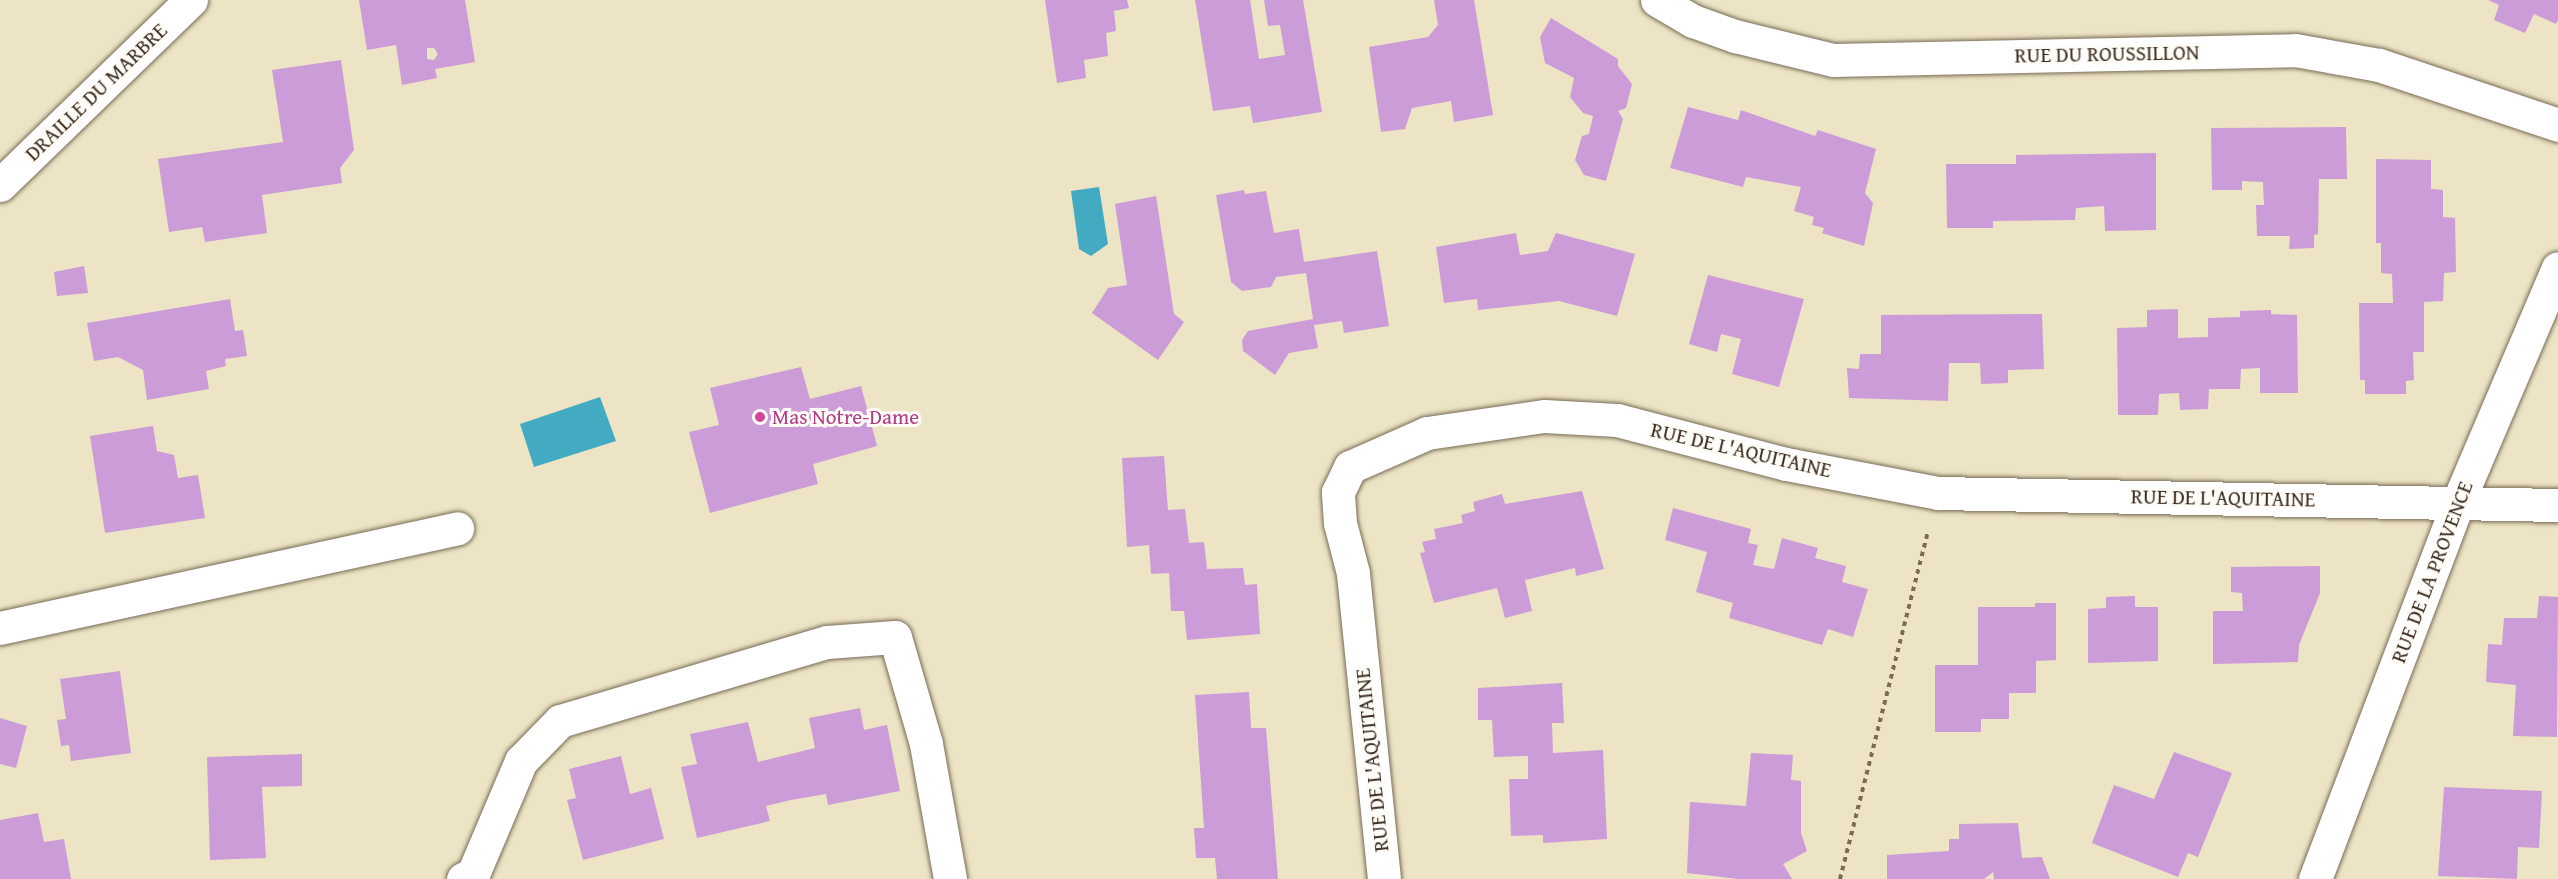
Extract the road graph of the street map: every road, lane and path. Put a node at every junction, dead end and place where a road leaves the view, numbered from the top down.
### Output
1 (190, 0) edge
2 (1657, 0) edge
3 (2558, 125) edge
4 (0, 184) edge
5 (2558, 268) edge
6 (1938, 493) junction
7 (2458, 502) junction
8 (2558, 505) edge
9 (457, 528) dead end
10 (0, 628) edge
11 (463, 879) edge
12 (950, 879) edge
13 (1384, 879) edge
14 (1840, 879) edge
15 (2315, 879) edge

1 - 4 street, DRAILLE DU MARBRE
2 - 3 street, RUE DU ROUSSILLON
5 - 7 street, RUE DE LA PROVENCE
6 - 7 street, RUE DE L'AQUITAINE
6 - 13 street, RUE DE L'AQUITAINE
6 - 14 path
7 - 8 street, RUE DE L'AQUITAINE
7 - 15 street, RUE DE LA PROVENCE
9 - 10 street
11 - 12 street

